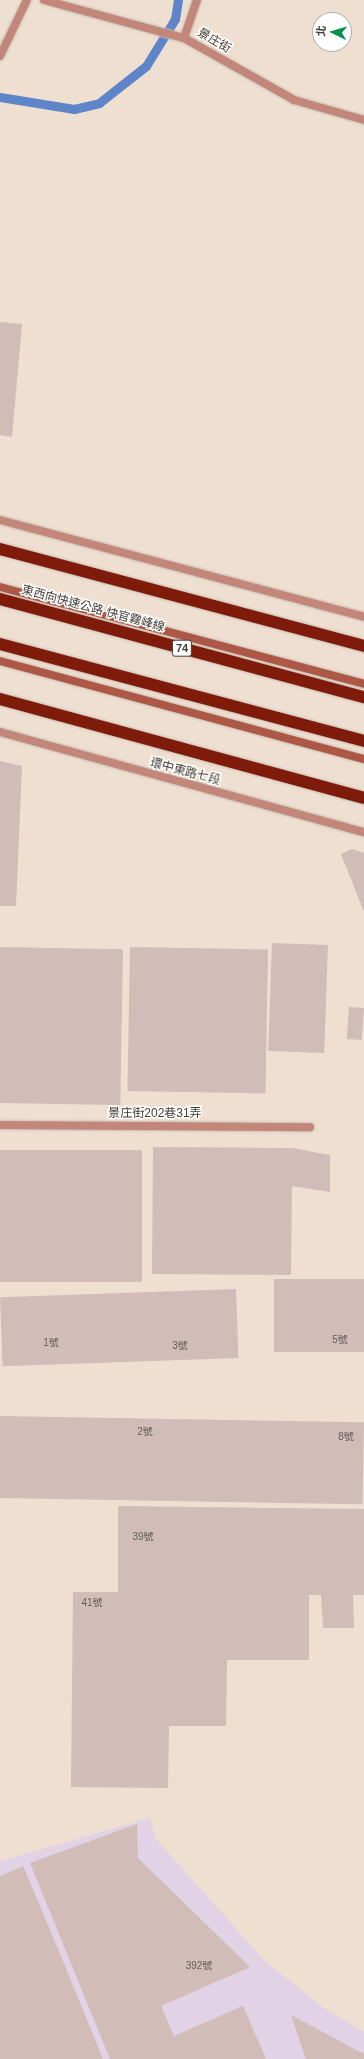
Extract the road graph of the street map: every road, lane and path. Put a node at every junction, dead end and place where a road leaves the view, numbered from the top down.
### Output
1 (27, 0) edge
2 (44, 0) edge
3 (197, 0) edge
4 (184, 38) junction
5 (0, 56) edge
6 (364, 120) edge
7 (0, 520) edge
8 (0, 549) edge
9 (0, 587) edge
10 (0, 599) edge
11 (364, 617) edge
12 (0, 644) edge
13 (364, 646) edge
14 (0, 661) edge
15 (364, 684) edge
16 (364, 697) edge
17 (0, 699) edge
18 (0, 732) edge
19 (364, 741) edge
20 (364, 758) edge
21 (364, 798) edge
22 (364, 832) edge
23 (0, 1126) edge
24 (310, 1127) dead end

1 - 5 street
2 - 4 street, 景庄街
3 - 4 street
4 - 6 street, 景庄街
7 - 11 street
8 - 13 highway
9 - 15 street
10 - 16 highway, 東西向快速公路 快官霧峰線 / 74
12 - 19 highway
14 - 20 street
17 - 21 highway
18 - 22 street, 環中東路七段
23 - 24 street, 景庄街202巷31弄

